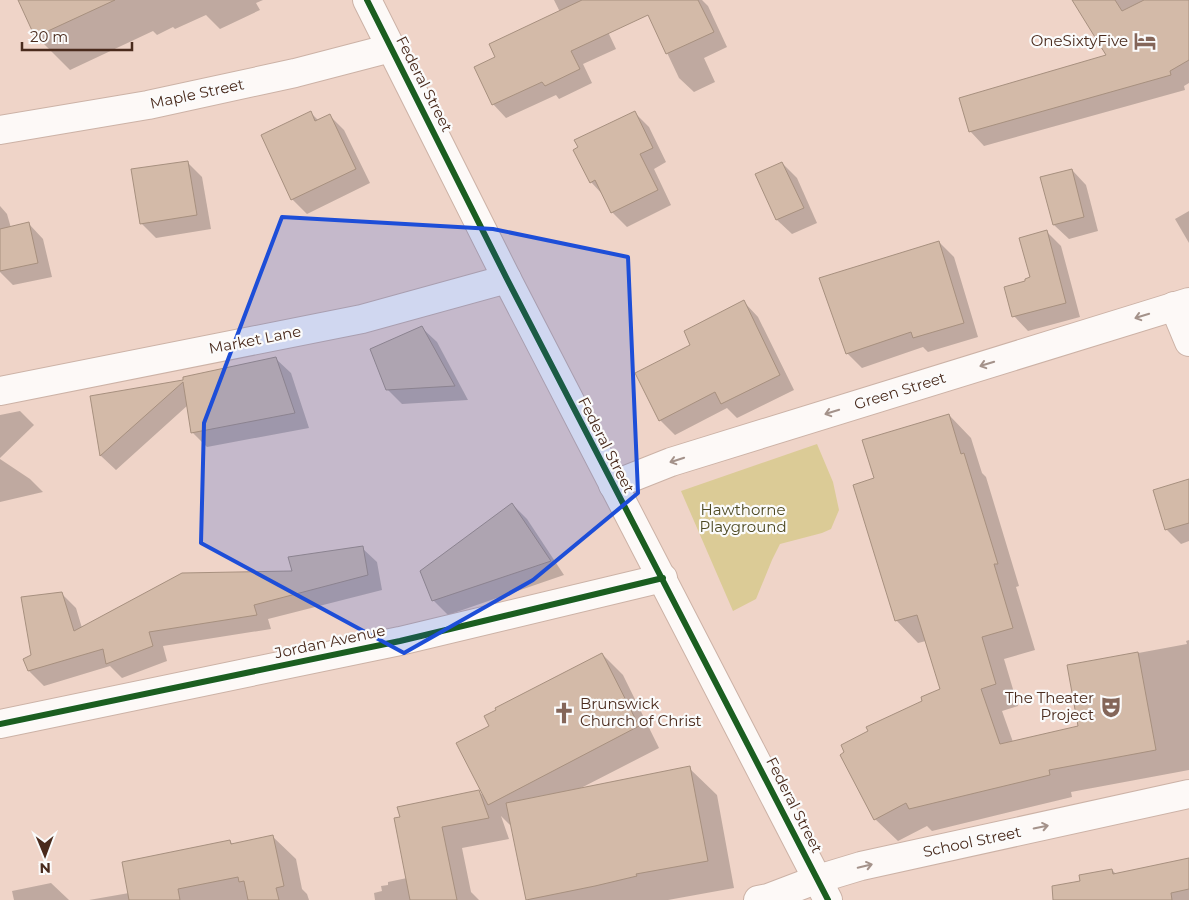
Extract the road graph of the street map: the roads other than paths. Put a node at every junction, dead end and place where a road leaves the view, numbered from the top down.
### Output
1 (367, 0) edge
2 (391, 48) junction
3 (0, 130) edge
4 (507, 280) junction
5 (1182, 304) edge
6 (1189, 342) edge
7 (0, 390) edge
8 (612, 485) junction
9 (663, 578) junction
10 (0, 724) edge
11 (1189, 794) edge
12 (823, 889) edge
13 (758, 900) edge

1 - 2 street, Federal Street
2 - 3 street, Maple Street
2 - 4 street, Federal Street
4 - 7 street, Market Lane
4 - 8 street, Federal Street
5 - 6 street
5 -> 8 street, Green Street
8 - 9 street, Federal Street
9 - 10 street, Jordan Avenue
9 - 12 street, Federal Street
12 -> 11 street, School Street
12 - 13 street, School Street

